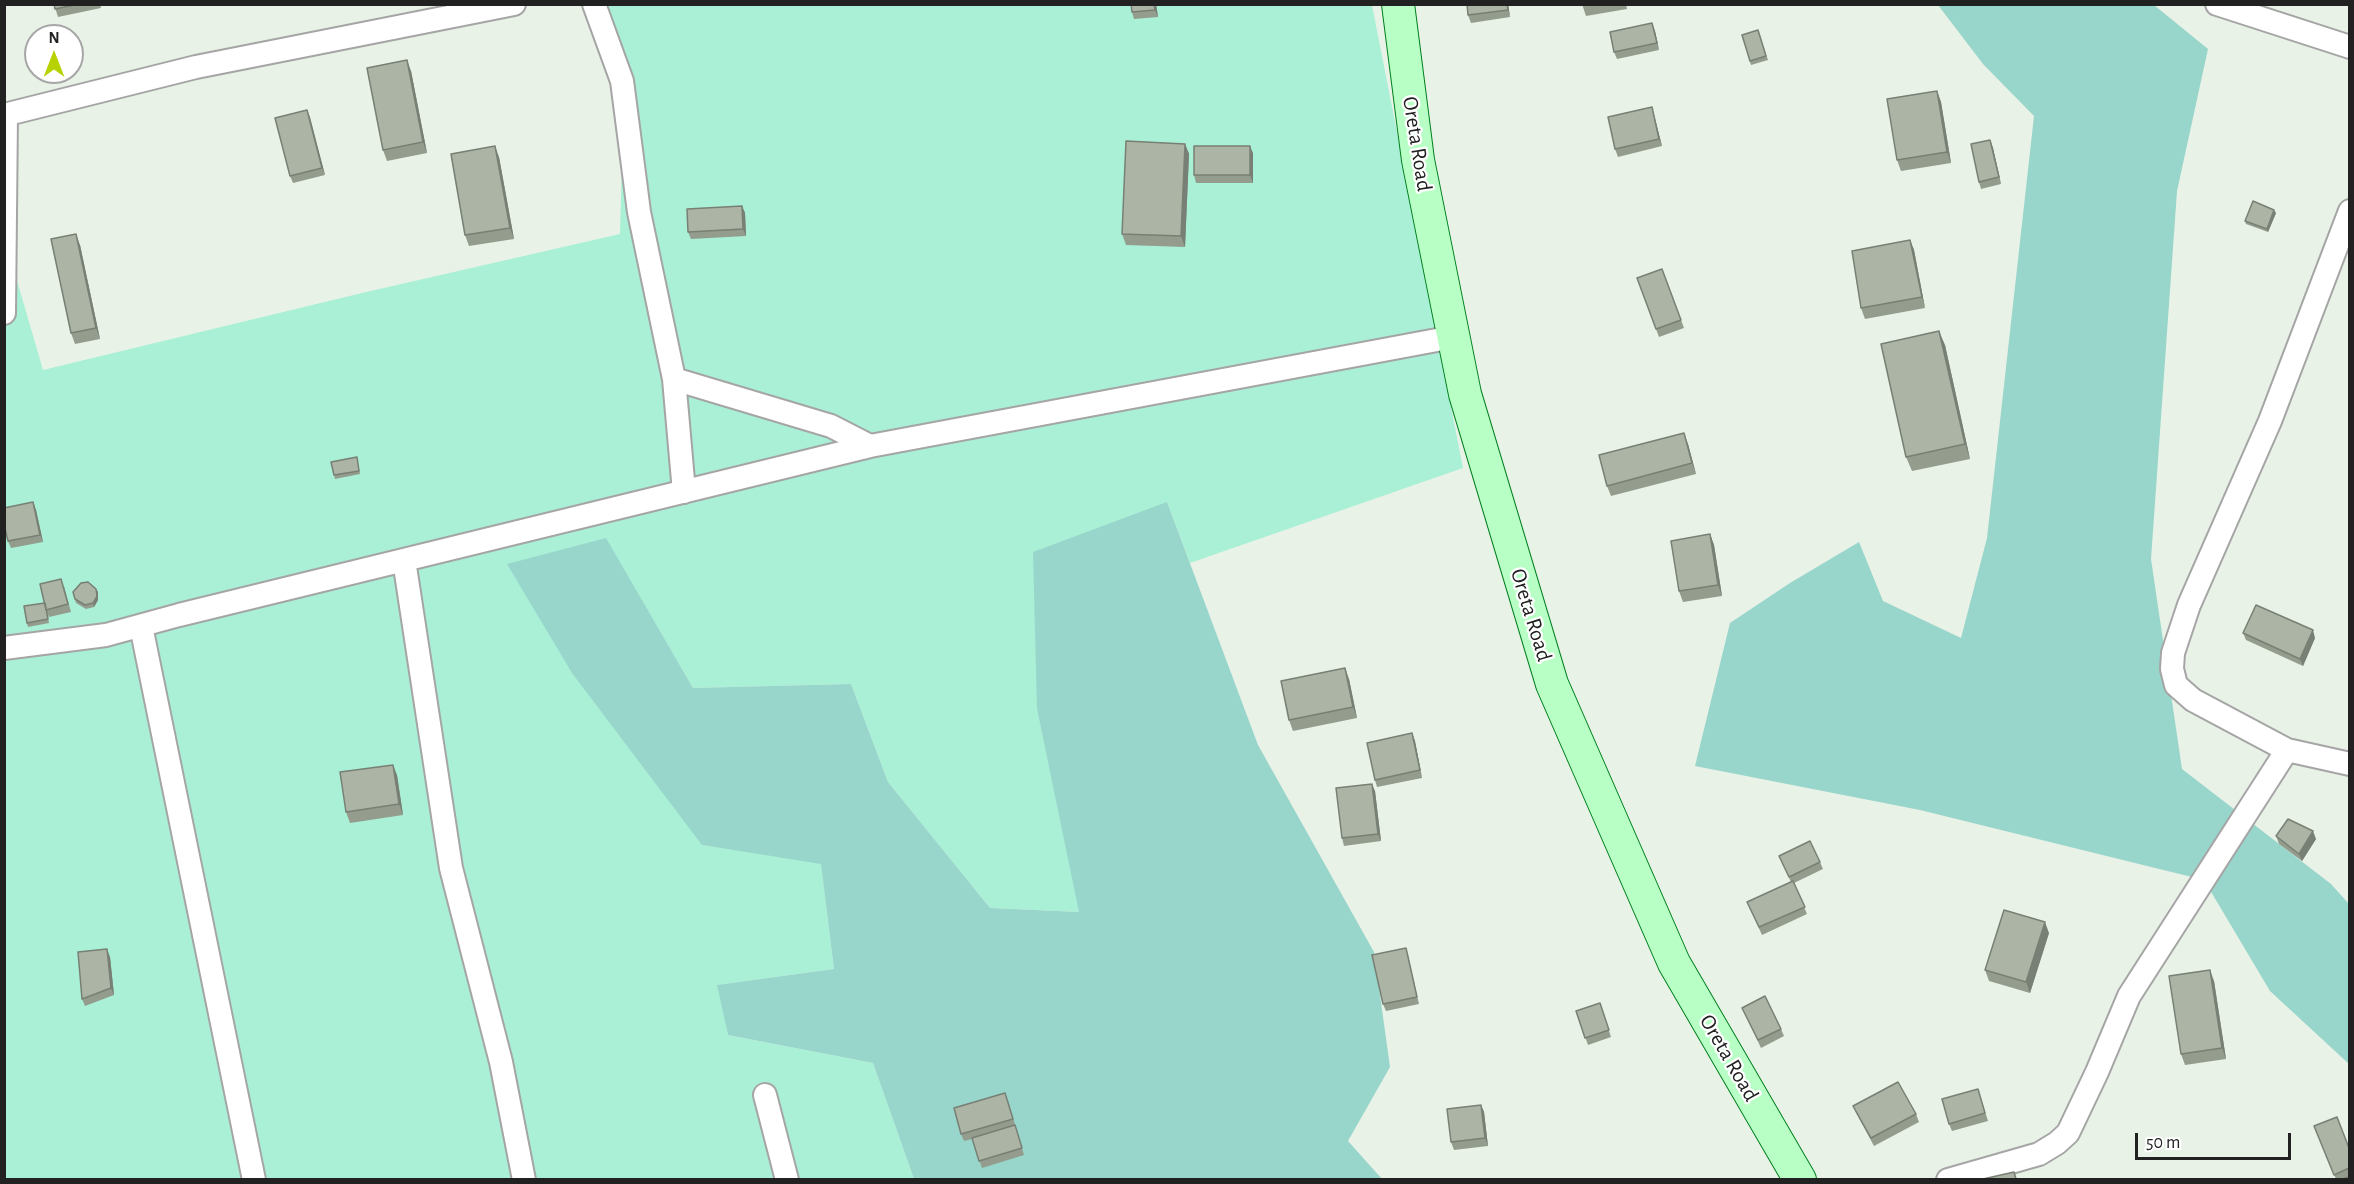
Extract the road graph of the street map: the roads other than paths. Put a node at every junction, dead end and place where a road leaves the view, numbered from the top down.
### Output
1 (514, 4) edge
2 (594, 4) edge
3 (1398, 4) edge
4 (2217, 4) edge
5 (2349, 47) edge
6 (5, 115) edge
7 (2349, 211) edge
8 (4, 313) edge
9 (1454, 337) junction
10 (674, 379) junction
11 (809, 421) junction
12 (870, 446) junction
13 (815, 459) junction
14 (684, 492) junction
15 (404, 560) junction
16 (141, 626) junction
17 (4, 648) edge
18 (2287, 750) junction
19 (2349, 764) edge
20 (765, 1095) dead end
21 (254, 1179) edge
22 (524, 1179) edge
23 (786, 1179) edge
24 (1800, 1179) edge
25 (1948, 1179) edge

1 - 6 street
2 - 10 street
3 - 9 street, Oreta Road
4 - 5 street
6 - 8 street
7 - 18 street
9 - 12 street
9 - 24 street, Oreta Road
10 - 11 street
10 - 14 street
11 - 12 street
11 - 13 street
12 - 13 street
13 - 14 street
14 - 15 street
15 - 16 street
15 - 22 street
16 - 17 street
16 - 21 street
18 - 19 street
18 - 25 street
20 - 23 street

